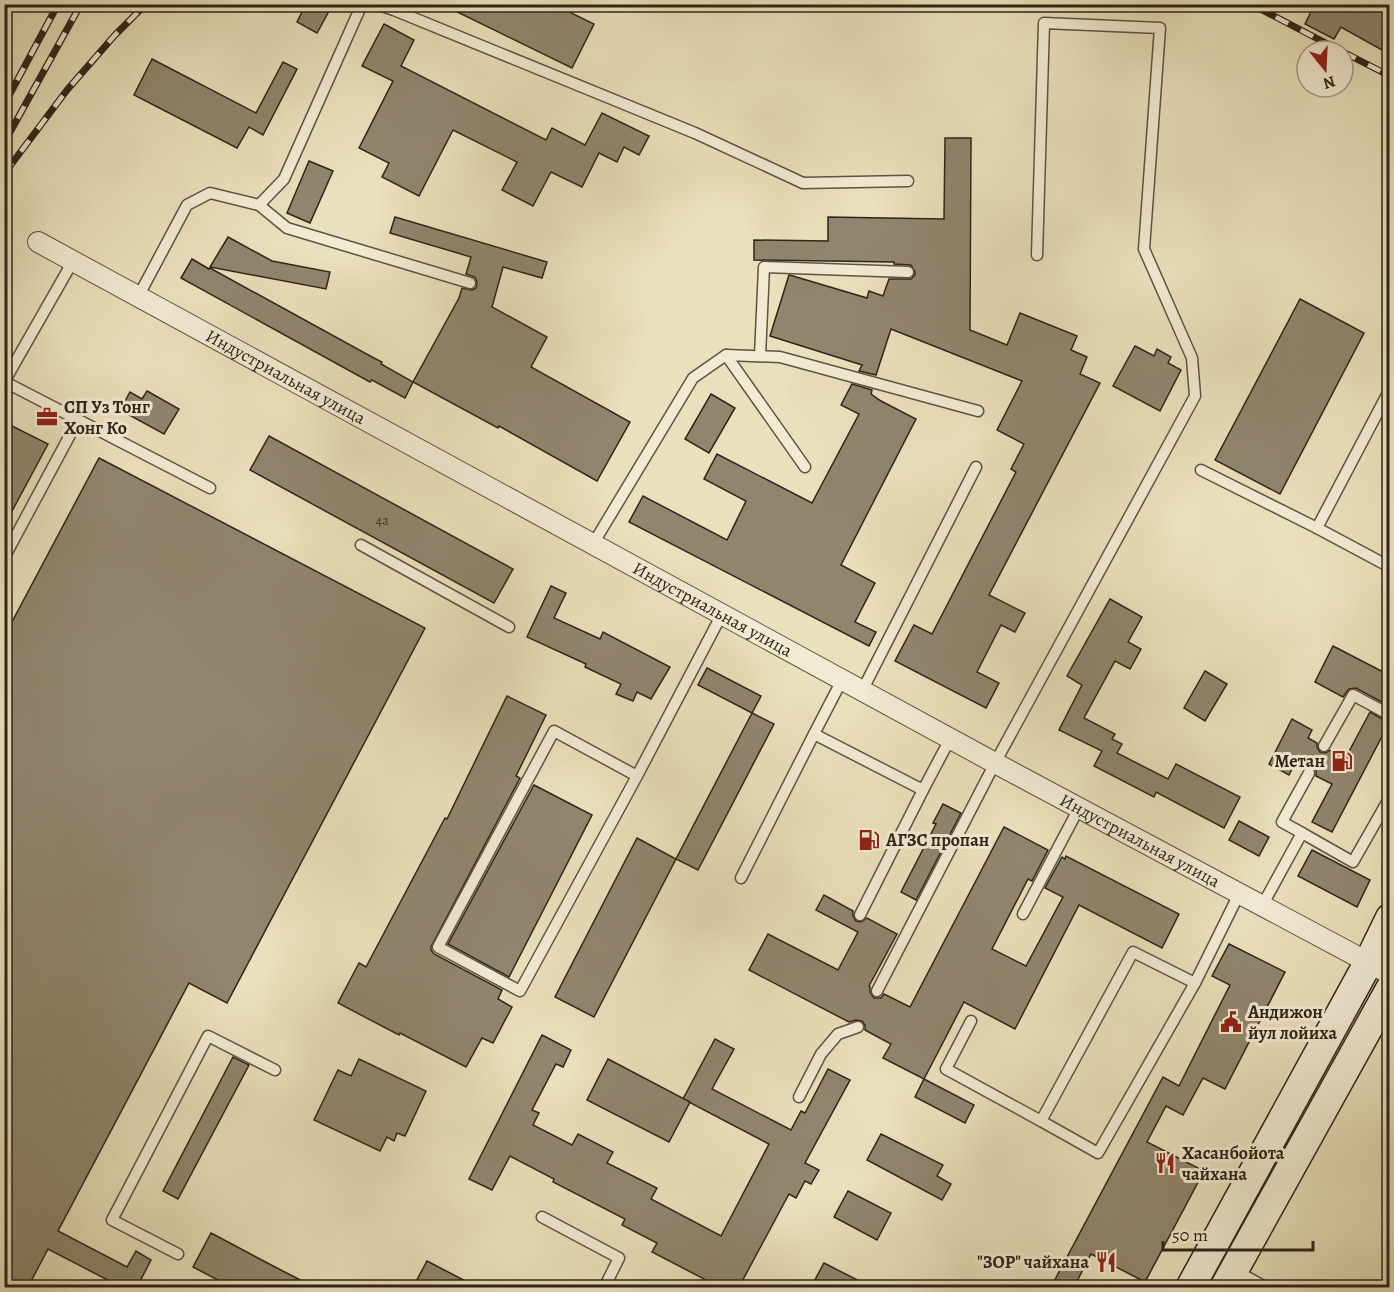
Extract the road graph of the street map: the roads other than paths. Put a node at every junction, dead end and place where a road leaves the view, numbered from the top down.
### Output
1 (362, 4) edge
2 (376, 4) edge
3 (395, 7) edge
4 (908, 181) dead end
5 (259, 205) junction
6 (38, 242) dead end
7 (1037, 255) dead end
8 (73, 261) junction
9 (908, 272) dead end
10 (470, 283) dead end
11 (138, 297) junction
12 (726, 355) junction
13 (760, 356) junction
14 (5, 382) edge
15 (1389, 389) edge
16 (978, 411) dead end
17 (78, 420) junction
18 (806, 466) dead end
19 (976, 467) dead end
20 (1201, 470) dead end
21 (210, 488) dead end
22 (1317, 528) junction
23 (593, 544) junction
24 (361, 545) dead end
25 (4, 558) edge
26 (1389, 567) edge
27 (722, 614) junction
28 (509, 627) dead end
29 (842, 680) junction
30 (862, 691) junction
31 (1389, 715) edge
32 (814, 734) junction
33 (950, 739) junction
34 (1324, 746) dead end
35 (995, 763) junction
36 (1310, 773) dead end
37 (637, 776) junction
38 (923, 790) junction
39 (1389, 797) edge
40 (1079, 808) junction
41 (1302, 833) junction
42 (741, 878) dead end
43 (1239, 894) junction
44 (1262, 906) junction
45 (1023, 914) dead end
46 (860, 915) dead end
47 (1389, 918) edge
48 (1379, 969) edge
49 (1195, 983) junction
50 (1389, 989) edge
51 (877, 991) dead end
52 (971, 1021) dead end
53 (858, 1027) dead end
54 (275, 1070) dead end
55 (799, 1097) dead end
56 (1041, 1121) junction
57 (542, 1217) dead end
58 (178, 1254) dead end
59 (1221, 1268) edge
60 (604, 1287) edge
61 (1190, 1287) edge
62 (1267, 1287) edge

1 - 5 lane
2 - 3 lane
3 - 4 lane
5 - 10 lane
5 - 11 lane
6 - 8 street, Индустриальная улица
7 - 35 lane
8 - 11 street, Индустриальная улица
8 - 14 lane
9 - 13 lane
11 - 23 street, Индустриальная улица
12 - 13 lane
12 - 18 lane
12 - 23 lane
13 - 16 lane
14 - 17 lane
15 - 22 lane
17 - 21 lane
17 - 25 lane
19 - 30 lane
20 - 22 lane
22 - 26 lane
23 - 27 street, Индустриальная улица
24 - 28 lane
27 - 29 street, Индустриальная улица
27 - 37 lane
29 - 30 street, Индустриальная улица
29 - 32 lane
30 - 33 street, Индустриальная улица
31 - 34 lane
32 - 38 lane
32 - 42 lane
33 - 35 street, Индустриальная улица
33 - 38 lane
35 - 40 street, Индустриальная улица
35 - 51 lane
36 - 41 lane
37 - 37 lane
38 - 46 lane
39 - 41 lane
40 - 43 street, Индустриальная улица
40 - 45 lane
41 - 44 lane
43 - 44 street, Индустриальная улица
43 - 49 lane
44 - 48 street, Индустриальная улица
47 - 48 main road
48 - 59 main road
49 - 56 lane
49 - 56 lane
50 - 59 main road
52 - 56 lane
53 - 55 lane
54 - 58 lane
57 - 60 lane
59 - 61 main road
59 - 62 lane

